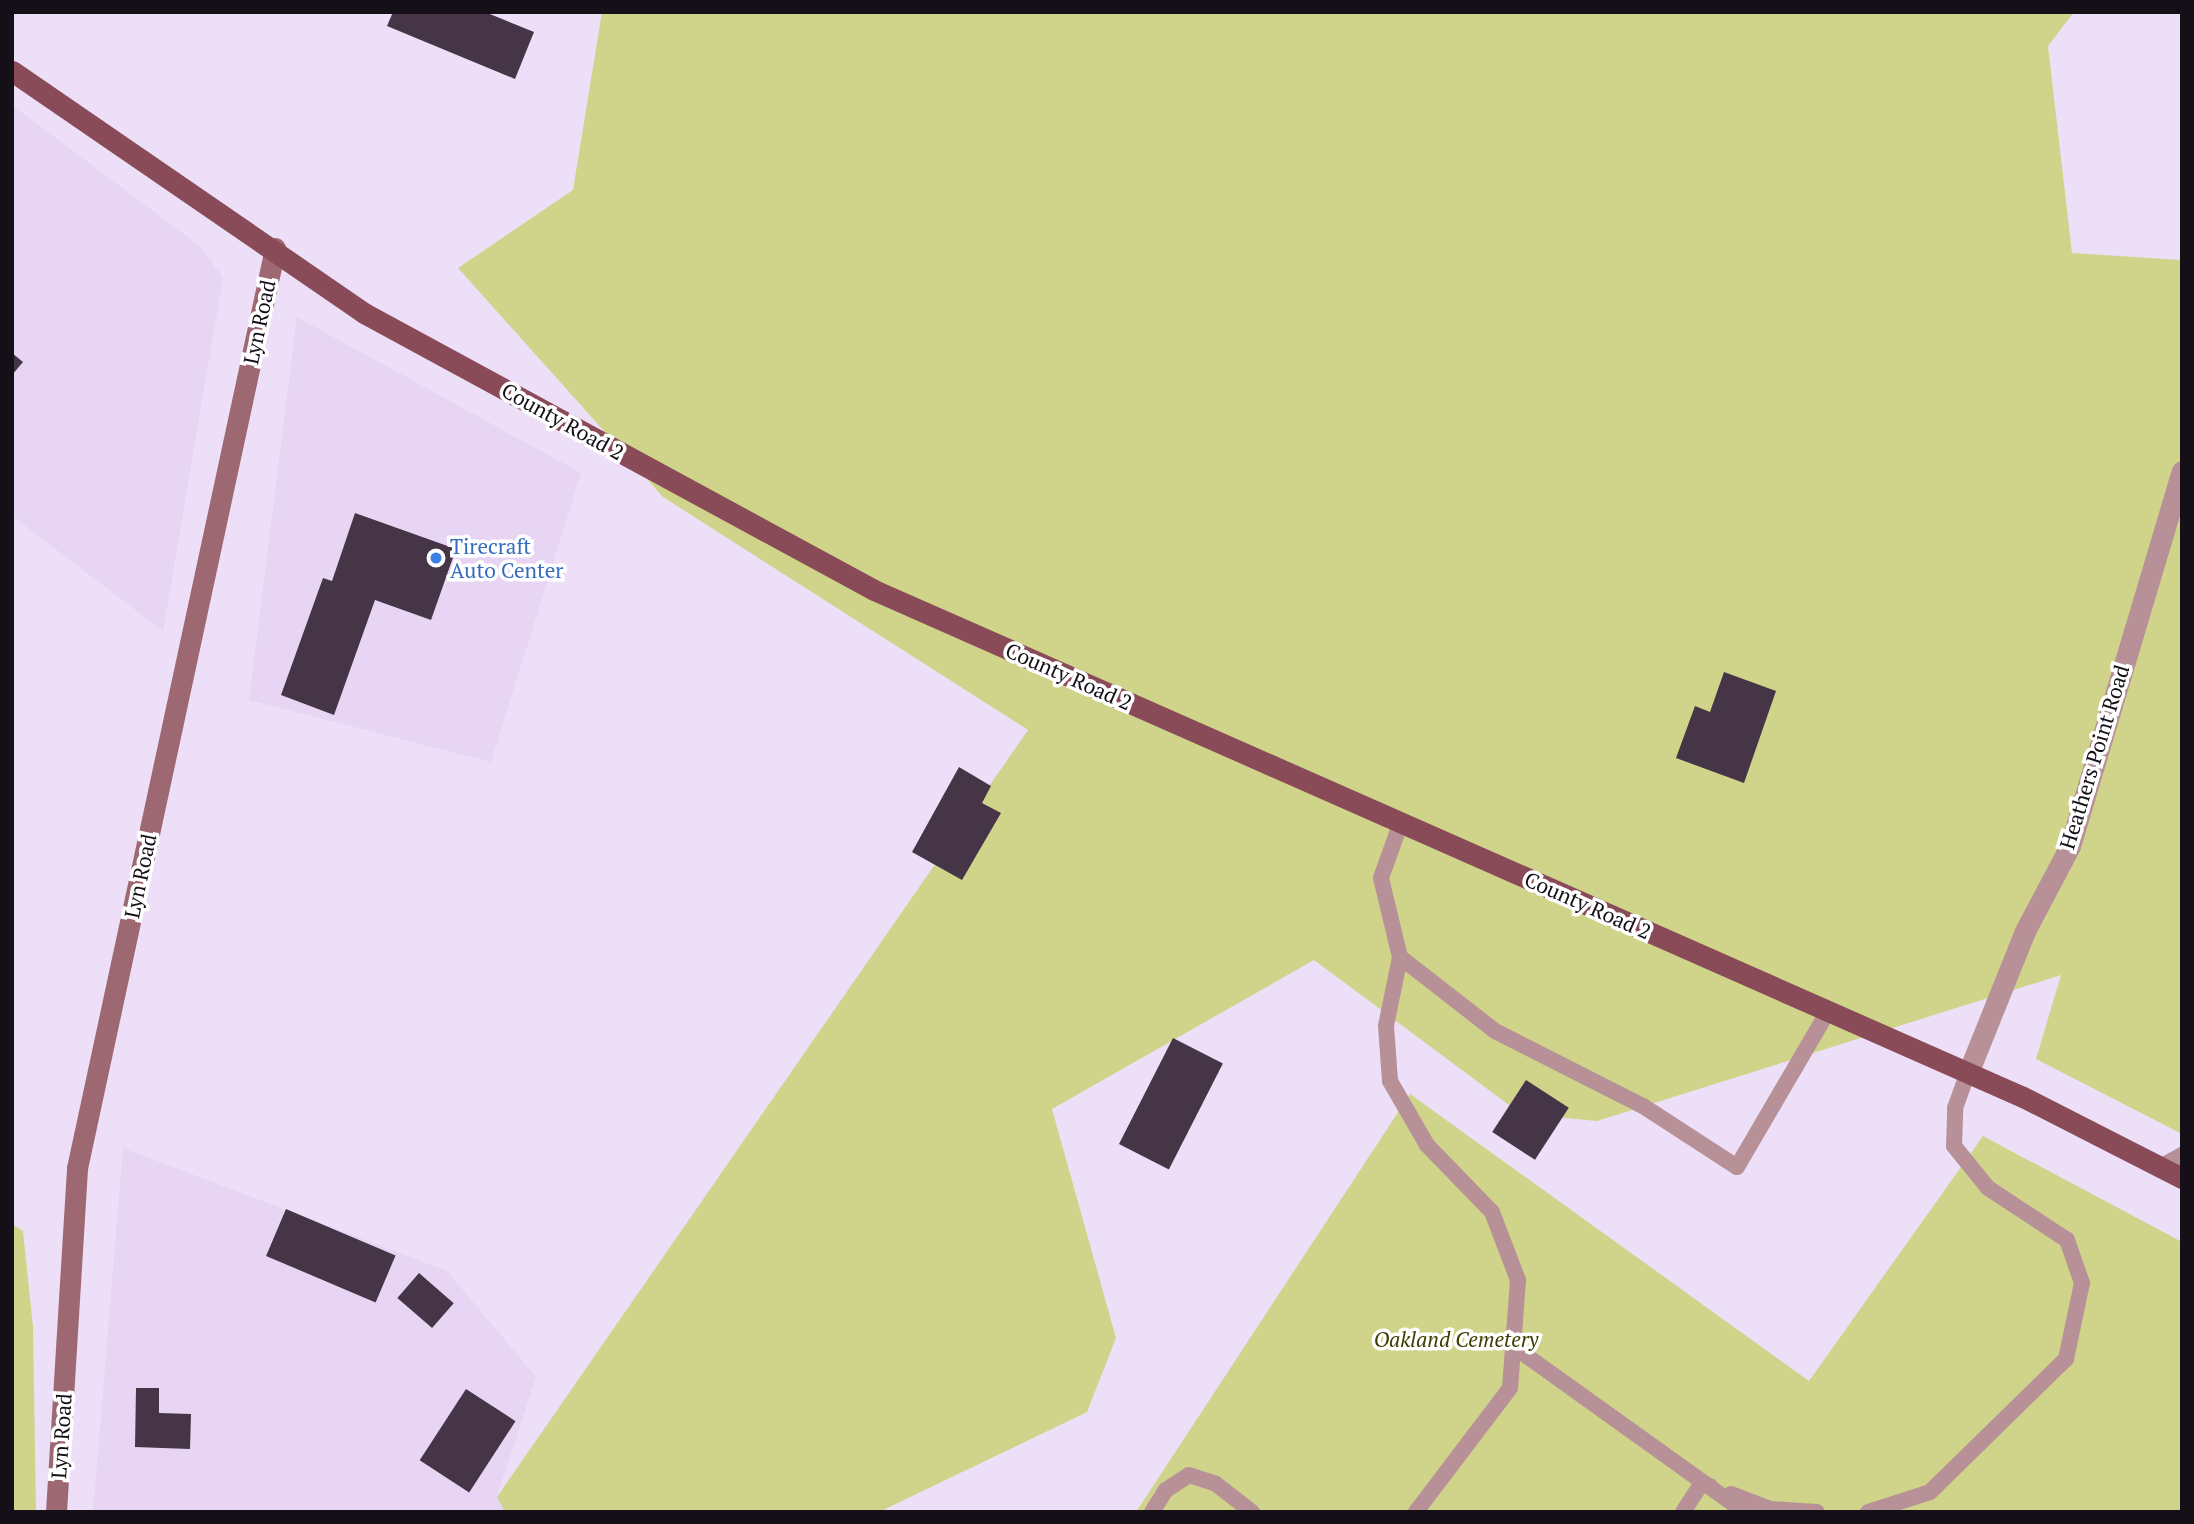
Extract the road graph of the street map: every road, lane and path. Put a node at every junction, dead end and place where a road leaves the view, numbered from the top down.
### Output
1 (12, 71) edge
2 (275, 248) junction
3 (2182, 471) edge
4 (1401, 822) junction
5 (1400, 957) junction
6 (1828, 1011) junction
7 (1968, 1073) junction
8 (2182, 1155) edge
9 (2160, 1167) junction
10 (2182, 1178) edge
11 (1517, 1349) junction
12 (1702, 1483) junction
13 (56, 1512) edge
14 (1152, 1512) edge
15 (1252, 1512) edge
16 (1416, 1512) edge
17 (1683, 1512) edge
18 (1745, 1512) edge
19 (1817, 1512) edge
20 (1868, 1512) edge

1 - 2 main road, County Road 2
2 - 4 main road, County Road 2
2 - 13 main road, Lyn Road
3 - 7 street, Heathers Point Road
4 - 5 lane
4 - 6 main road, County Road 2
5 - 6 lane
5 - 11 lane
6 - 7 main road, County Road 2
7 - 9 main road, County Road 2
7 - 20 lane
8 - 9 lane
9 - 10 main road, County Road 2
11 - 12 lane
11 - 16 lane
12 - 17 lane
12 - 18 lane
12 - 19 lane
14 - 15 lane

